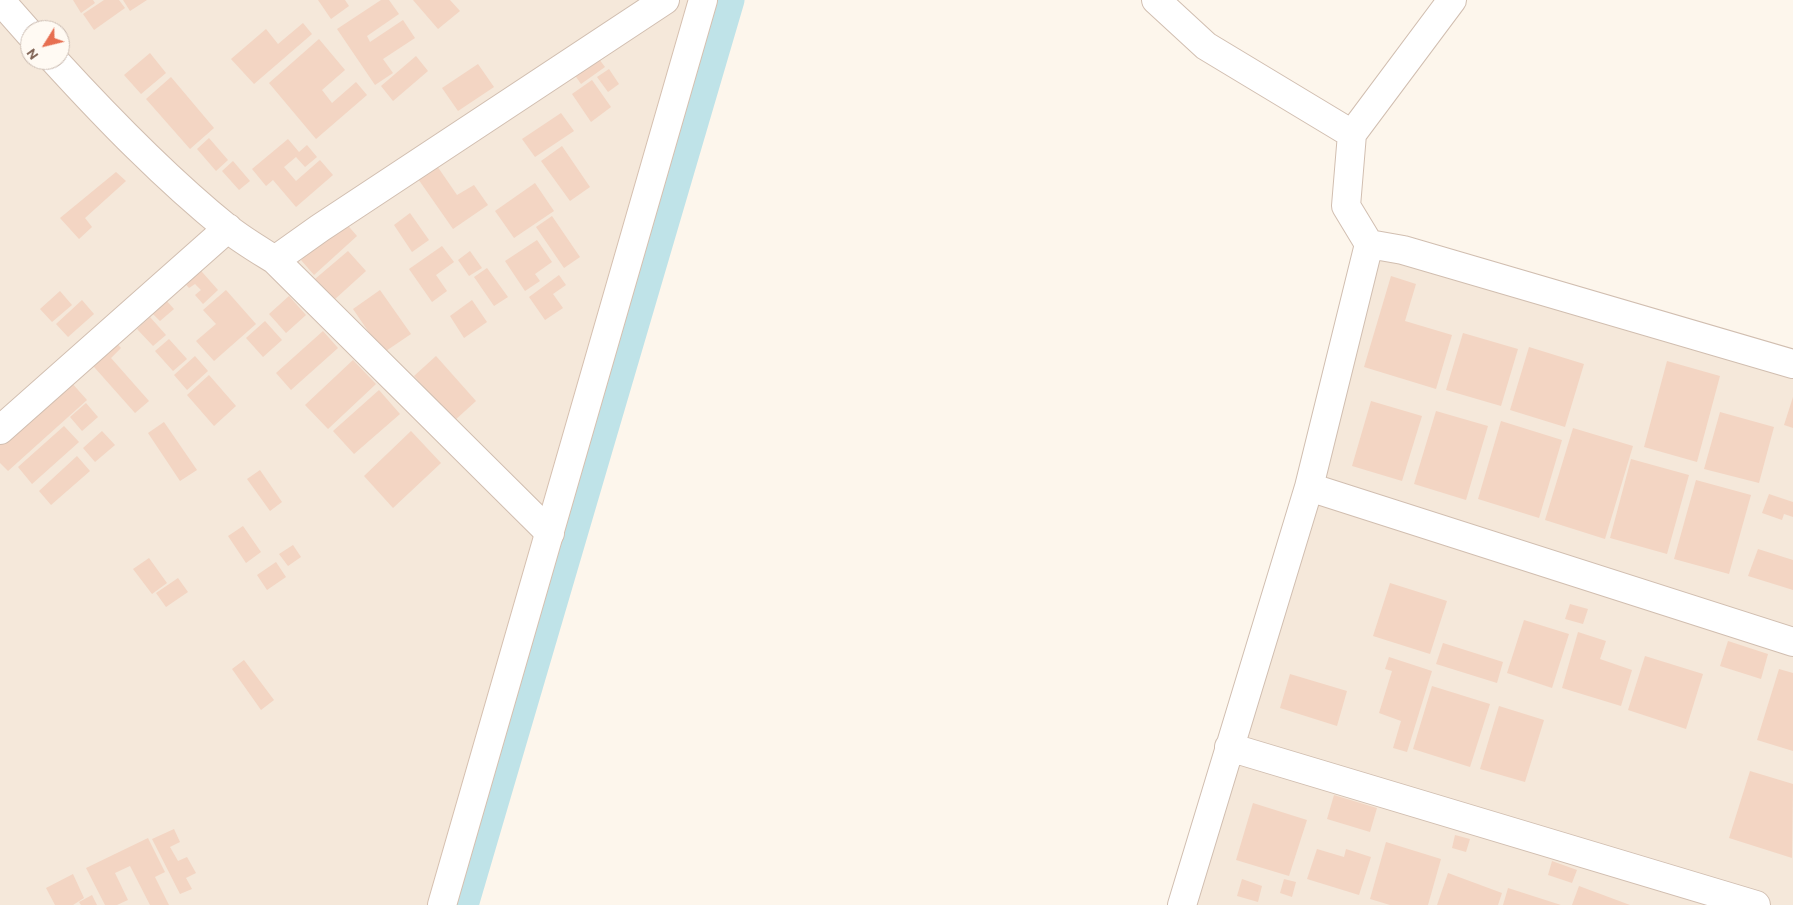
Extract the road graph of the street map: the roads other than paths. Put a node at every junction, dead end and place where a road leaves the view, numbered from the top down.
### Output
1 (665, 0) edge
2 (703, 0) edge
3 (1156, 0) edge
4 (1452, 0) edge
5 (4, 12) edge
6 (20, 26) edge
7 (63, 70) edge
8 (1352, 134) junction
9 (228, 228) junction
10 (1369, 244) junction
11 (275, 260) junction
12 (1793, 364) edge
13 (0, 430) edge
14 (1308, 487) junction
15 (550, 533) junction
16 (1793, 642) edge
17 (1229, 747) junction
18 (442, 905) edge
19 (1182, 905) edge
20 (1756, 905) edge

1 - 11 street
2 - 15 street
3 - 8 street
4 - 8 street
5 - 6 street
7 - 9 street
8 - 10 street
9 - 11 street
9 - 13 street
10 - 12 street
10 - 14 street
11 - 15 street
14 - 16 street
14 - 17 street
15 - 18 street
17 - 19 street
17 - 20 street

